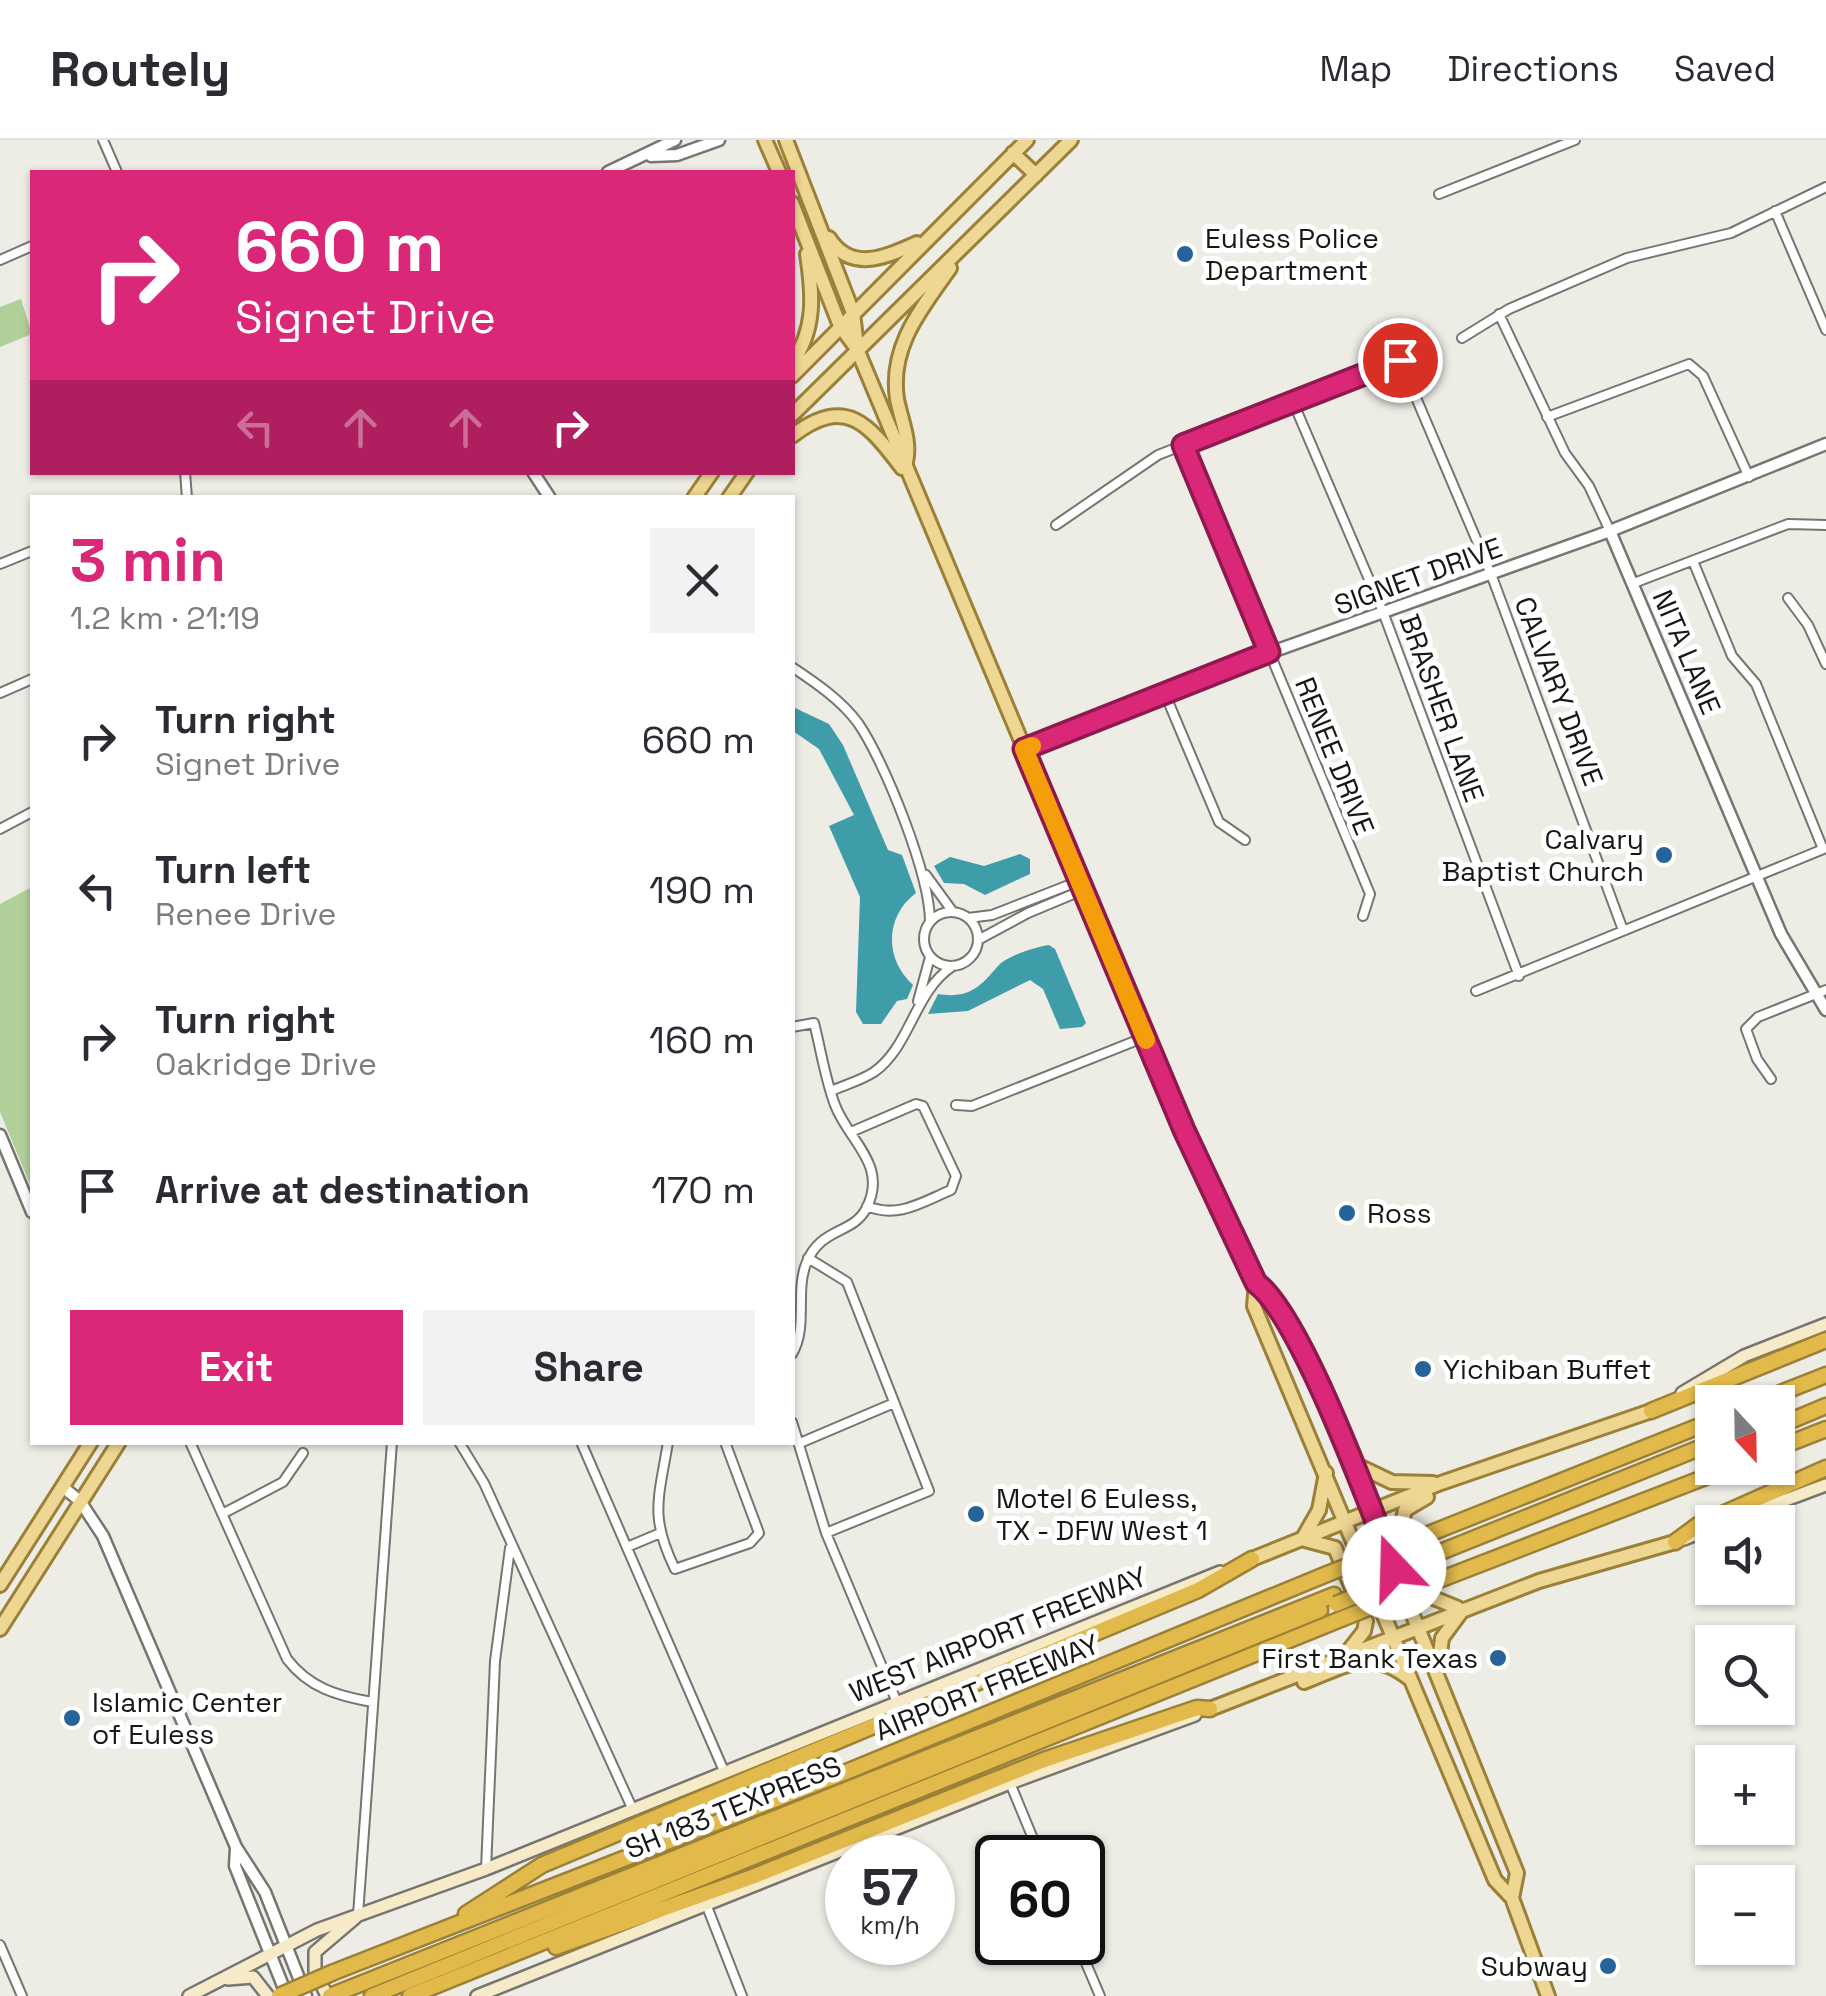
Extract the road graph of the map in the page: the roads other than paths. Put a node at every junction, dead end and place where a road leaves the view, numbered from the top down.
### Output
1 (103, 140) edge
2 (675, 140) edge
3 (718, 140) edge
4 (765, 140) edge
5 (786, 140) edge
6 (1027, 140) edge
7 (1070, 140) edge
8 (1575, 140) edge
9 (1013, 153) junction
10 (650, 156) junction
11 (117, 170) edge
12 (613, 170) edge
13 (778, 170) edge
14 (1036, 175) junction
15 (1826, 187) edge
16 (1438, 194) dead end
17 (795, 211) edge
18 (1775, 211) junction
19 (813, 214) junction
20 (802, 227) junction
21 (924, 241) junction
22 (967, 244) junction
23 (30, 247) edge
24 (0, 260) edge
25 (853, 313) junction
26 (1498, 314) junction
27 (840, 326) junction
28 (1826, 330) edge
29 (1462, 338) dead end
30 (857, 350) junction
31 (795, 359) edge
32 (795, 373) edge
33 (1293, 402) junction
34 (795, 411) edge
35 (1547, 416) junction
36 (795, 434) edge
37 (1826, 444) edge
38 (1183, 445) junction
39 (906, 464) junction
40 (1749, 477) junction
41 (913, 482) junction
42 (1826, 525) edge
43 (1056, 526) dead end
44 (1610, 530) junction
45 (30, 552) edge
46 (1693, 561) junction
47 (0, 564) edge
48 (1491, 574) junction
49 (1634, 583) junction
50 (1788, 598) dead end
51 (1383, 612) junction
52 (1269, 652) junction
53 (1826, 664) edge
54 (795, 669) edge
55 (30, 681) edge
56 (0, 693) edge
57 (1165, 694) junction
58 (1024, 749) junction
59 (30, 813) edge
60 (0, 829) edge
61 (1245, 840) dead end
62 (1824, 849) edge
63 (922, 867) junction
64 (1756, 876) junction
65 (1081, 886) junction
66 (953, 912) junction
67 (1363, 916) dead end
68 (968, 918) junction
69 (930, 922) junction
70 (1623, 930) junction
71 (978, 940) junction
72 (930, 957) junction
73 (953, 966) junction
74 (1519, 976) junction
75 (1476, 992) dead end
76 (1821, 992) edge
77 (915, 1010) junction
78 (1826, 1010) edge
79 (795, 1026) edge
80 (1145, 1037) junction
81 (1771, 1079) dead end
82 (831, 1091) junction
83 (956, 1105) dead end
84 (851, 1132) junction
85 (0, 1135) edge
86 (867, 1206) junction
87 (30, 1207) edge
88 (808, 1258) junction
89 (1256, 1283) junction
90 (1826, 1324) edge
91 (1826, 1340) edge
92 (795, 1342) edge
93 (1826, 1376) edge
94 (1795, 1388) edge
95 (1826, 1397) edge
96 (894, 1403) junction
97 (1826, 1406) edge
98 (1795, 1409) edge
99 (1651, 1411) junction
100 (1795, 1419) edge
101 (1695, 1428) edge
102 (1826, 1429) edge
103 (795, 1430) edge
104 (1795, 1441) edge
105 (800, 1443) junction
106 (89, 1445) edge
107 (117, 1445) edge
108 (191, 1445) edge
109 (392, 1445) edge
110 (461, 1445) edge
111 (582, 1445) edge
112 (668, 1445) edge
113 (726, 1445) edge
114 (1695, 1449) edge
115 (303, 1453) dead end
116 (1695, 1459) edge
117 (1351, 1463) junction
118 (1826, 1468) edge
119 (1326, 1471) junction
120 (1447, 1481) junction
121 (1695, 1481) edge
122 (1826, 1485) edge
123 (64, 1488) junction
124 (80, 1500) junction
125 (1772, 1505) edge
126 (1372, 1511) junction
127 (222, 1514) junction
128 (1348, 1521) junction
129 (826, 1533) junction
130 (658, 1534) junction
131 (1695, 1534) edge
132 (1302, 1540) junction
133 (1675, 1542) junction
134 (626, 1547) junction
135 (510, 1548) junction
136 (1252, 1559) junction
137 (1430, 1561) junction
138 (0, 1585) edge
139 (1335, 1599) junction
140 (1464, 1609) junction
141 (1418, 1626) junction
142 (0, 1628) edge
143 (1394, 1635) junction
144 (1345, 1656) junction
145 (1438, 1673) junction
146 (1413, 1681) junction
147 (1272, 1686) junction
148 (896, 1700) junction
149 (372, 1702) junction
150 (1210, 1710) junction
151 (724, 1771) junction
152 (1010, 1784) junction
153 (632, 1810) junction
154 (1032, 1835) edge
155 (236, 1847) junction
156 (486, 1869) junction
157 (1512, 1898) junction
158 (706, 1904) junction
159 (358, 1914) junction
160 (438, 1931) junction
161 (286, 1944) junction
162 (0, 1945) edge
163 (270, 1952) junction
164 (1087, 1965) edge
165 (216, 1981) junction
166 (332, 1995) edge
167 (22, 1996) edge
168 (189, 1996) edge
169 (268, 1996) edge
170 (283, 1996) edge
171 (306, 1996) edge
172 (372, 1996) edge
173 (410, 1996) edge
174 (430, 1996) edge
175 (477, 1996) edge
176 (742, 1996) edge
177 (1100, 1996) edge
178 (1548, 1996) edge

1 - 11 street
2 - 10 street
3 - 10 street
4 - 13 main road
5 - 19 main road
6 - 9 main road
7 - 14 main road
8 - 16 street
9 - 14 main road
9 - 21 main road
10 - 12 street
14 - 22 main road
15 - 18 street
17 - 20 main road
18 - 26 street
18 - 28 street
19 - 21 main road
19 - 25 main road
20 - 27 main road
20 - 31 main road
21 - 25 main road
22 - 30 main road
22 - 39 main road
23 - 24 street
25 - 27 main road
25 - 30 main road
26 - 29 street
26 - 35 street, NITA LANE
27 - 30 main road
27 - 32 main road
30 - 34 main road
30 - 39 main road
33 - 38 street
33 - 48 street, CALVARY DRIVE
33 - 51 street, BRASHER LANE
35 - 40 street
35 - 44 street, NITA LANE
36 - 41 main road
37 - 40 street, SIGNET DRIVE
38 - 43 street
38 - 52 street, RENEE DRIVE
39 - 41 main road
40 - 44 street, SIGNET DRIVE
41 - 58 main road
42 - 46 street
44 - 48 street, SIGNET DRIVE
44 - 49 street, NITA LANE
45 - 47 street
46 - 49 street
46 - 62 street
48 - 51 street, SIGNET DRIVE
48 - 70 street, CALVARY DRIVE
49 - 64 street, NITA LANE
50 - 53 street
51 - 52 street, SIGNET DRIVE
51 - 74 street, BRASHER LANE
52 - 57 street, SIGNET DRIVE
52 - 67 street, RENEE DRIVE
54 - 63 street
55 - 56 street
57 - 58 street, SIGNET DRIVE
57 - 61 street
58 - 65 main road
59 - 60 street
62 - 64 street
63 - 66 street
63 - 69 street
64 - 70 street
64 - 76 street, NITA LANE
65 - 68 street
65 - 71 street
65 - 80 main road
66 - 68 street
66 - 69 street
68 - 71 street
69 - 72 street
70 - 74 street
71 - 73 street
72 - 73 street
72 - 77 street
73 - 77 street
74 - 75 street
76 - 78 street, NITA LANE
76 - 81 street
77 - 82 street
79 - 82 street
80 - 83 street
80 - 89 main road
82 - 84 street
84 - 86 street
84 - 86 street
85 - 87 street
86 - 88 street
88 - 92 street
88 - 96 street
89 - 117 main road
89 - 119 main road
90 - 99 main road, WEST AIRPORT FREEWAY
91 - 99 highway
93 - 94 highway
95 - 98 highway
96 - 105 street
96 - 129 street
97 - 100 highway
99 - 120 main road, WEST AIRPORT FREEWAY
101 - 160 highway, AIRPORT FREEWAY, bridge
102 - 104 highway
103 - 105 street
105 - 129 street
106 - 123 main road
107 - 124 main road
108 - 127 street
109 - 149 street
110 - 135 street
111 - 134 street
112 - 130 street
113 - 130 street
114 - 137 highway, SH 183 TEXPRESS
115 - 127 street
116 - 137 highway, SH 183 TEXPRESS
117 - 120 main road
117 - 126 main road
118 - 133 highway
119 - 128 main road
119 - 132 main road
120 - 126 main road, WEST AIRPORT FREEWAY
120 - 140 main road
121 - 173 highway, bridge
122 - 125 main road
123 - 124 street
123 - 138 main road
124 - 142 main road
124 - 155 street
126 - 128 main road, WEST AIRPORT FREEWAY
126 - 141 main road
127 - 149 street
128 - 132 main road, WEST AIRPORT FREEWAY
128 - 143 main road
129 - 148 street
130 - 134 street
131 - 133 main road
132 - 136 main road, WEST AIRPORT FREEWAY
132 - 144 main road
133 - 140 main road
134 - 151 street
135 - 153 street
135 - 156 street
136 - 148 main road, WEST AIRPORT FREEWAY
136 - 160 highway
137 - 139 highway, SH 183 TEXPRESS, bridge
139 - 166 highway, SH 183 TEXPRESS
139 - 172 highway, SH 183 TEXPRESS
140 - 141 main road
140 - 145 main road
141 - 143 main road
141 - 145 main road
143 - 144 main road
143 - 146 main road
144 - 147 main road
145 - 157 main road
146 - 147 main road
146 - 157 main road
147 - 150 main road
148 - 151 main road, WEST AIRPORT FREEWAY
149 - 159 street
150 - 152 main road
150 - 174 highway
151 - 153 main road, WEST AIRPORT FREEWAY
152 - 154 street
152 - 158 main road
153 - 156 main road, WEST AIRPORT FREEWAY
155 - 161 street
155 - 163 street
156 - 159 main road, WEST AIRPORT FREEWAY
157 - 178 main road
158 - 175 main road
158 - 176 street
159 - 161 main road, WEST AIRPORT FREEWAY
159 - 166 main road
160 - 170 highway, AIRPORT FREEWAY, bridge
161 - 163 main road, WEST AIRPORT FREEWAY
161 - 171 street
162 - 167 street
163 - 165 main road, WEST AIRPORT FREEWAY
163 - 170 street
164 - 177 street
165 - 168 main road, WEST AIRPORT FREEWAY
165 - 169 main road

